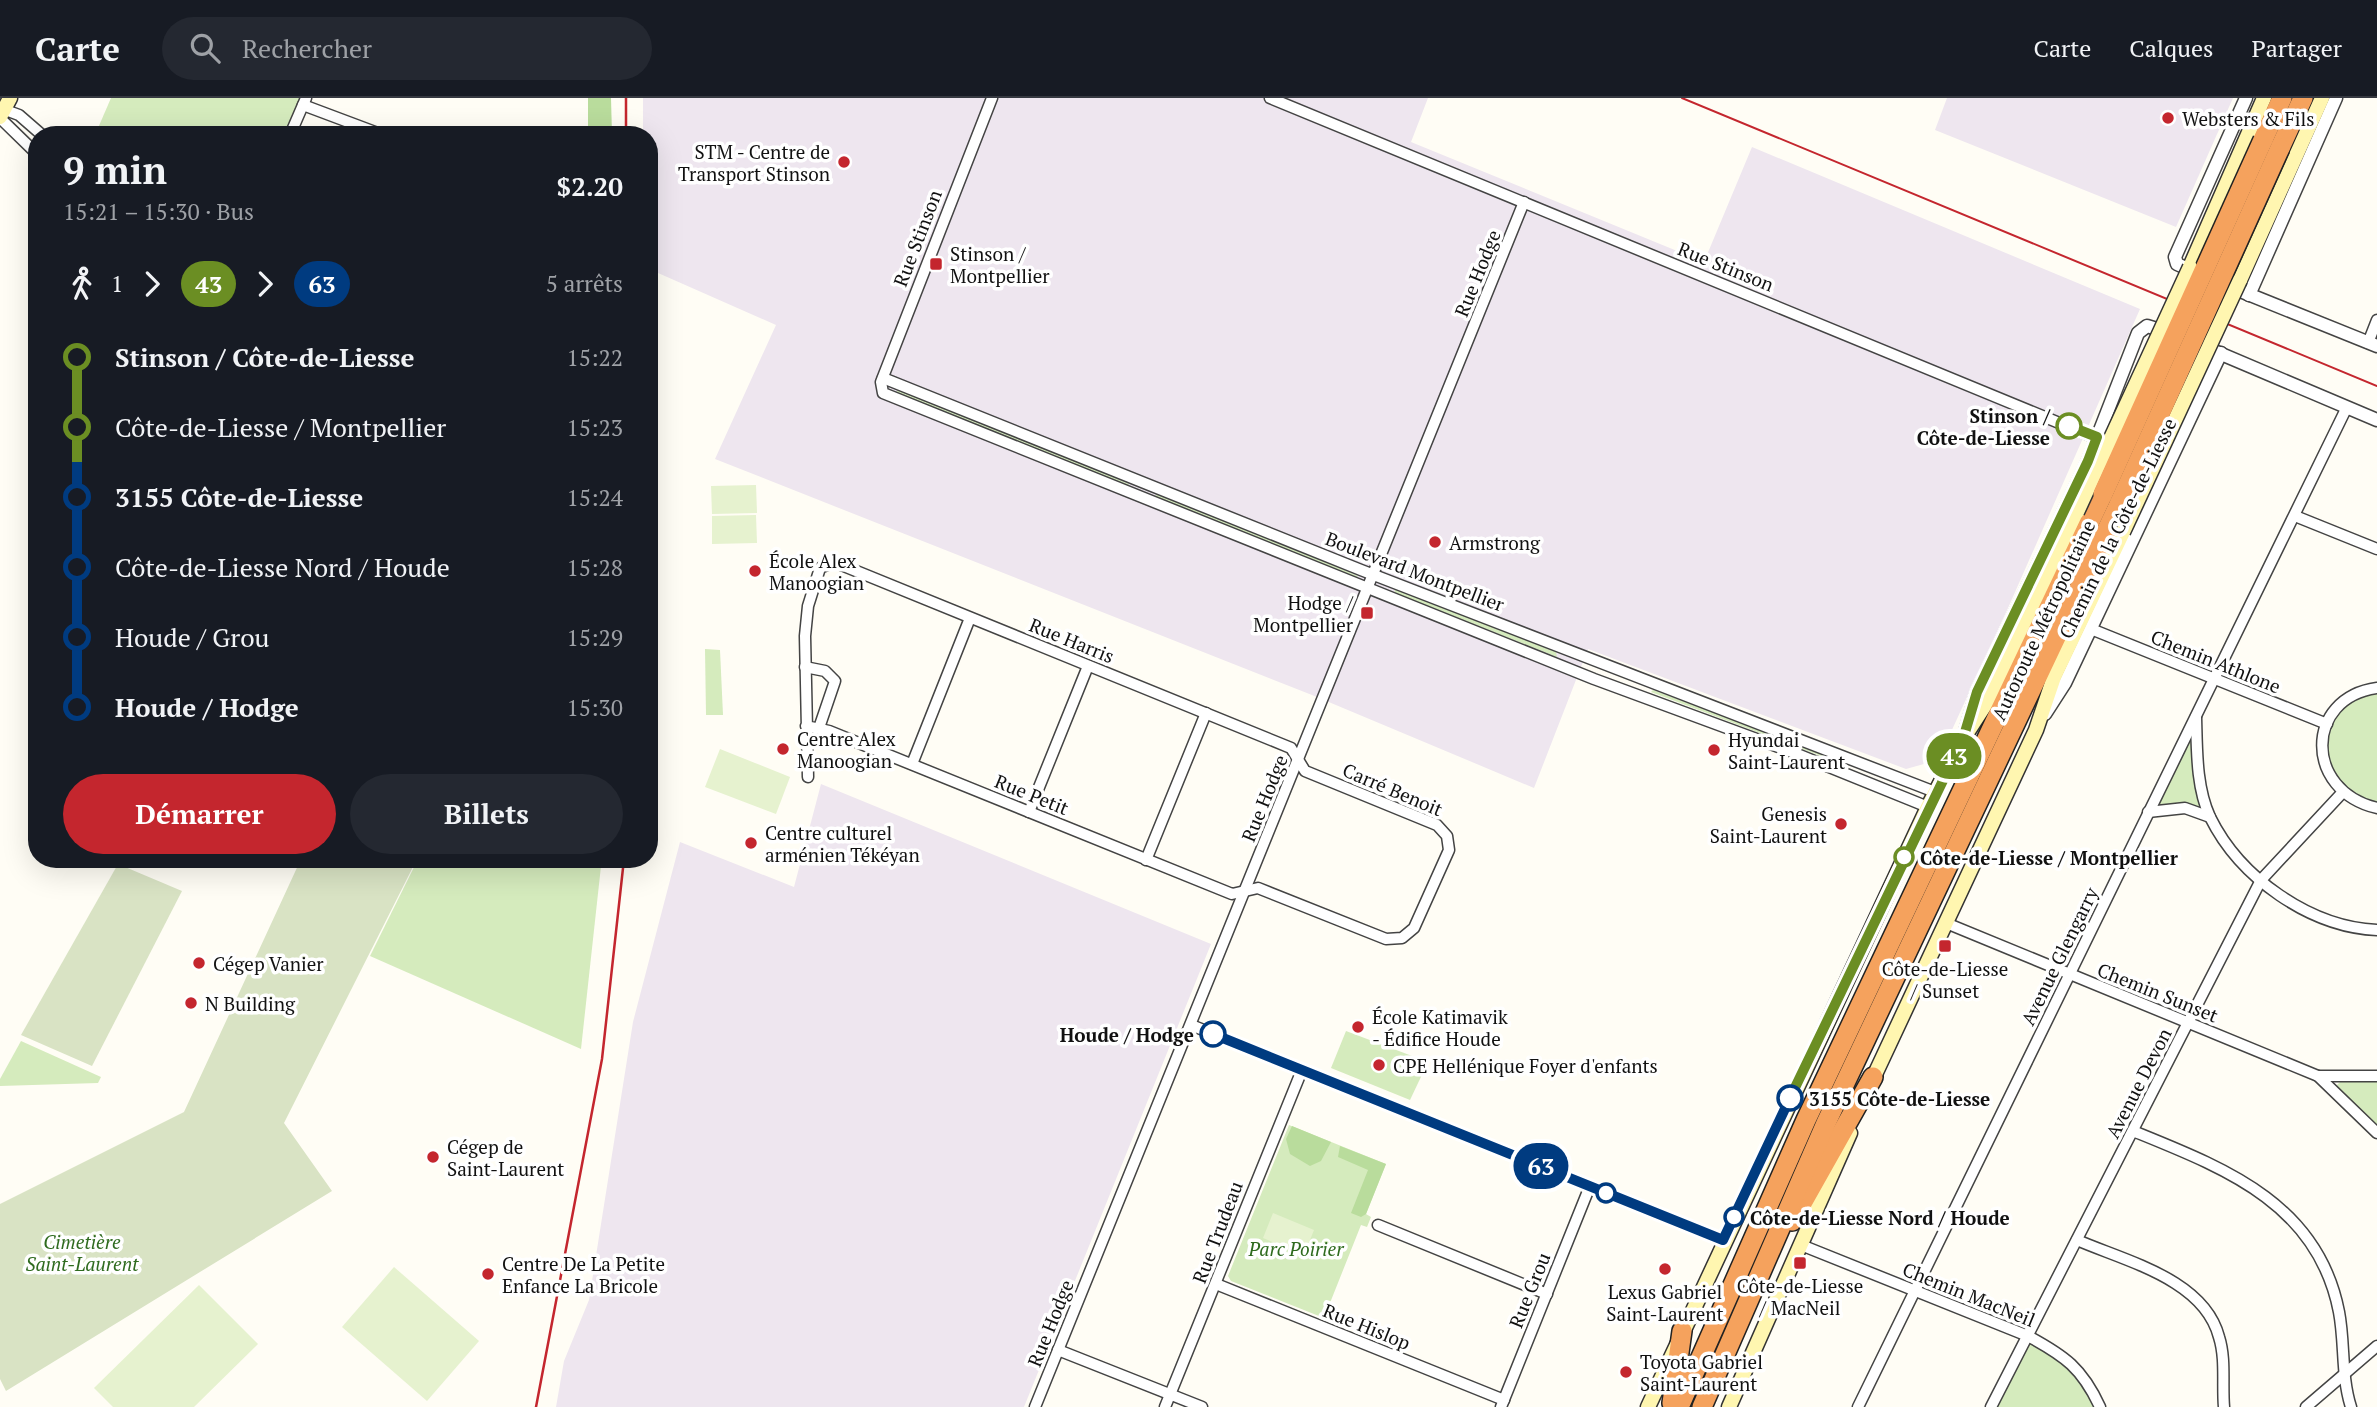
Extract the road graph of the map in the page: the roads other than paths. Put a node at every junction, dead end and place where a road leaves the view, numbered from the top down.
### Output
1 (992, 98) edge
2 (1270, 98) edge
3 (2246, 98) edge
4 (2264, 98) edge
5 (2282, 98) edge
6 (2303, 98) edge
7 (2322, 98) edge
8 (2336, 98) edge
9 (304, 102) edge
10 (3, 110) edge
11 (32, 126) edge
12 (294, 126) edge
13 (361, 126) edge
14 (28, 142) edge
15 (2272, 144) junction
16 (1524, 202) junction
17 (2249, 295) junction
18 (2377, 320) edge
19 (2372, 344) edge
20 (2221, 354) junction
21 (883, 378) junction
22 (881, 392) joint
23 (2347, 407) junction
24 (2377, 420) edge
25 (2097, 437) junction
26 (2165, 472) junction
27 (2112, 498) junction
28 (2295, 516) junction
29 (2377, 549) edge
30 (1374, 573) junction
31 (1368, 587) junction
32 (970, 618) junction
33 (2091, 629) junction
34 (1088, 666) junction
35 (805, 667) junction
36 (2213, 680) junction
37 (2377, 688) edge
38 (2196, 712) junction
39 (1206, 713) junction
40 (2327, 724) junction
41 (806, 726) junction
42 (819, 727) junction
43 (2036, 730) junction
44 (1963, 739) junction
45 (1298, 760) junction
46 (912, 764) junction
47 (808, 777) dead end
48 (1935, 792) junction
49 (2342, 793) junction
50 (1928, 807) junction
51 (2377, 808) edge
52 (1029, 812) junction
53 (2148, 812) junction
54 (2210, 817) junction
55 (1146, 859) junction
56 (2262, 880) junction
57 (1245, 891) junction
58 (1946, 923) junction
59 (2377, 930) edge
60 (2069, 975) junction
61 (2188, 1023) junction
62 (1191, 1025) junction
63 (1302, 1070) junction
64 (2318, 1076) junction
65 (2377, 1076) edge
66 (1873, 1077) junction
67 (2133, 1131) junction
68 (2377, 1133) edge
69 (1590, 1186) junction
70 (1378, 1225) dead end
71 (1723, 1240) junction
72 (2077, 1240) junction
73 (1801, 1245) junction
74 (1767, 1260) junction
75 (1216, 1284) junction
76 (1914, 1291) junction
77 (1546, 1294) junction
78 (1682, 1331) junction
79 (2028, 1336) junction
80 (2377, 1346) edge
81 (1059, 1350) junction
82 (2345, 1376) junction
83 (1171, 1395) junction
84 (1503, 1403) edge
85 (1035, 1407) edge
86 (1166, 1407) edge
87 (1202, 1407) edge
88 (1648, 1407) edge
89 (1671, 1407) edge
90 (1679, 1407) edge
91 (1702, 1407) edge
92 (1729, 1407) edge
93 (1857, 1407) edge
94 (1991, 1407) edge
95 (2100, 1407) edge
96 (2224, 1407) edge
97 (2306, 1407) edge
98 (2351, 1407) edge

1 - 21 street, Rue Stinson
2 - 16 street, Rue Stinson
3 - 17 street
4 - 15 main road, Chemin de la Côte-de-Liesse
5 - 15 highway, Autoroute Métropolitaine
6 - 15 highway, Autoroute Métropolitaine
7 - 15 main road, Chemin de la Côte-de-Liesse
8 - 17 street
9 - 12 street
9 - 13 street
10 - 11 street
10 - 14 street
15 - 27 highway, Autoroute Métropolitaine, bridge
15 - 43 main road, Chemin de la Côte-de-Liesse, bridge
15 - 44 main road, Chemin de la Côte-de-Liesse, bridge
16 - 25 street, Rue Stinson
16 - 30 street, Rue Hodge
17 - 19 street
18 - 19 street
20 - 23 street
20 - 25 street, Chemin de la Côte-de-Liesse
20 - 26 street, Chemin de la Côte-de-Liesse
21 - 22 street, Rue Stinson
21 - 30 street, Boulevard Montpellier
22 - 31 street, Boulevard Montpellier
23 - 24 street
23 - 28 street, Avenue Glengarry
25 - 26 street, Rue Stinson
25 - 44 street, Chemin de la Côte-de-Liesse
26 - 33 street, Chemin de la Côte-de-Liesse
27 - 74 highway, Autoroute Métropolitaine
27 - 90 highway, Autoroute Métropolitaine
28 - 29 street
28 - 36 street, Avenue Glengarry
30 - 31 street, Rue Hodge
30 - 48 street, Boulevard Montpellier
31 - 45 street, Rue Hodge
31 - 50 street, Boulevard Montpellier
32 - 34 street, Rue Harris
32 - 35 street, Rue Harris
32 - 46 street
33 - 36 street, Chemin Athlone
33 - 43 street, Chemin de la Côte-de-Liesse
34 - 39 street, Rue Harris
34 - 52 street
35 - 41 street
35 - 42 street
36 - 38 street, Avenue Glengarry
36 - 40 street, Chemin Athlone
37 - 40 street
38 - 53 street, Avenue Glengarry
38 - 54 street
39 - 45 street, Rue Harris
39 - 55 street
40 - 49 street
41 - 42 street, Rue Petit
41 - 47 street
42 - 46 street, Rue Petit
43 - 58 main road, Chemin de la Côte-de-Liesse
44 - 48 main road, Chemin de la Côte-de-Liesse
45 - 57 street, Rue Hodge
45 - 57 street, Carré Benoit
46 - 52 street, Rue Petit
48 - 50 main road, Chemin de la Côte-de-Liesse
49 - 51 street
49 - 56 street, Avenue Devon
50 - 71 main road, Chemin de la Côte-de-Liesse
52 - 55 street, Rue Petit
53 - 54 street
53 - 60 street, Avenue Glengarry
54 - 56 street
55 - 57 street, Rue Petit
56 - 59 street
56 - 61 street, Avenue Devon
57 - 62 street, Rue Hodge
58 - 60 street, Chemin Sunset
58 - 66 main road, Chemin de la Côte-de-Liesse
60 - 61 street, Chemin Sunset
60 - 76 street, Avenue Glengarry
61 - 64 street, Chemin Sunset
61 - 67 street, Avenue Devon
62 - 63 street
62 - 81 street, Rue Hodge
63 - 69 street
63 - 75 street, Rue Trudeau
64 - 65 street, Chemin Sunset
64 - 68 street, Chemin Sunset
66 - 73 main road, Chemin de la Côte-de-Liesse
66 - 74 highway
67 - 72 street, Avenue Devon
67 - 82 street
69 - 71 street
69 - 77 street, Rue Grou
70 - 77 street
71 - 78 main road, Chemin de la Côte-de-Liesse
72 - 79 street, Avenue Devon
72 - 96 street
73 - 76 street, Chemin MacNeil
73 - 92 main road, Chemin de la Côte-de-Liesse
74 - 91 highway, Autoroute Métropolitaine
75 - 83 street, Rue Trudeau
75 - 84 street, Rue Hislop
76 - 79 street, Chemin MacNeil
76 - 93 street, Avenue Glengarry
77 - 84 street, Rue Grou
78 - 88 main road, Chemin de la Côte-de-Liesse
78 - 89 highway
79 - 94 street, Avenue Devon
79 - 95 street, Chemin MacNeil
80 - 82 street
81 - 83 street
81 - 85 street, Rue Hodge
82 - 97 street
82 - 98 street
83 - 86 street, Rue Trudeau
83 - 87 street

